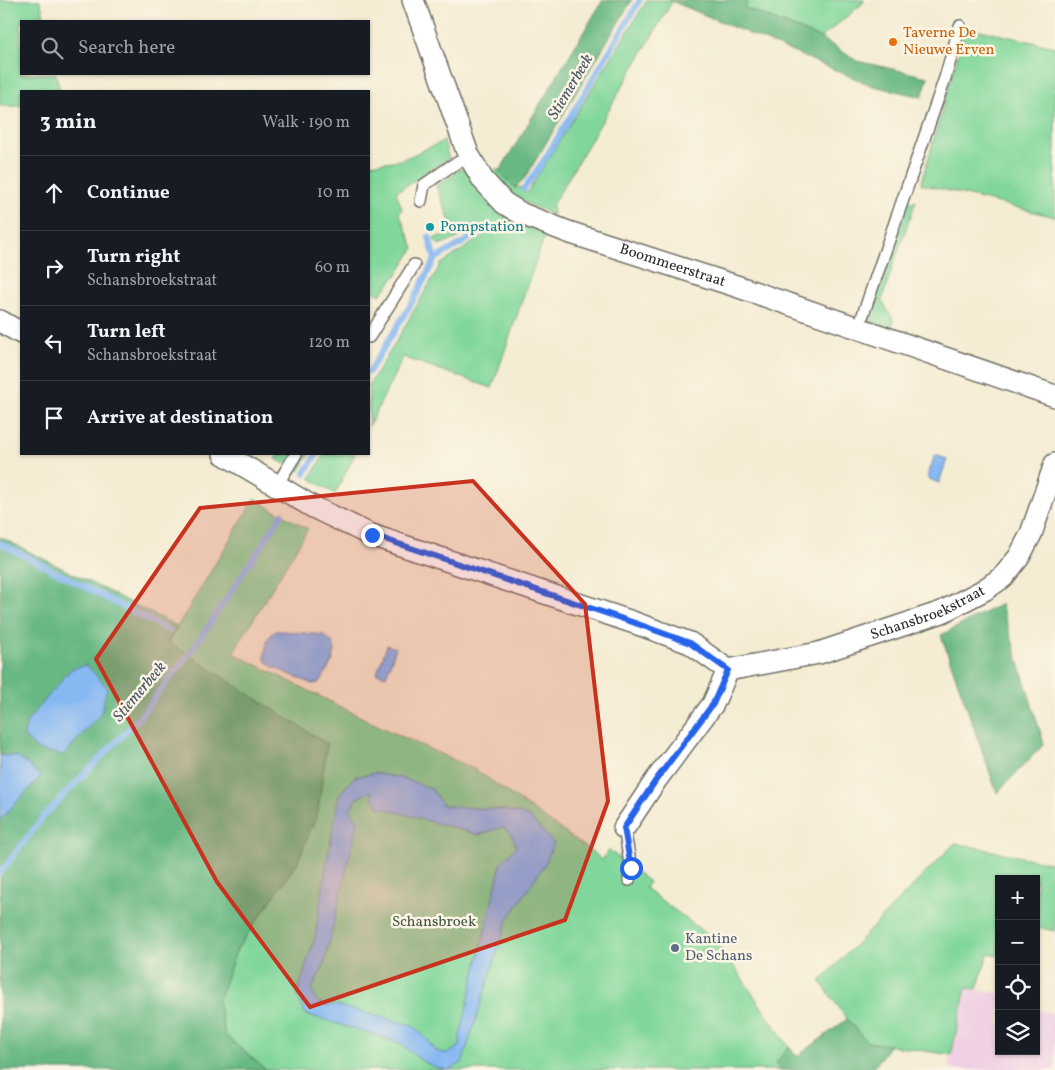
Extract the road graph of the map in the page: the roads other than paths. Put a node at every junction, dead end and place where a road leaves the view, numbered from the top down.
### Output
1 (413, 0) edge
2 (960, 26) dead end
3 (469, 157) junction
4 (421, 201) dead end
5 (414, 264) dead end
6 (0, 320) edge
7 (858, 328) junction
8 (20, 332) edge
9 (370, 335) edge
10 (1055, 396) edge
11 (226, 455) edge
12 (295, 455) edge
13 (1055, 464) edge
14 (277, 485) junction
15 (728, 670) junction
16 (624, 828) joint
17 (629, 880) dead end

1 - 3 street, Boommeerstraat
2 - 7 lane
3 - 4 lane
3 - 7 street, Boommeerstraat
5 - 9 lane
6 - 8 street
7 - 10 street, Boommeerstraat
11 - 14 street
12 - 14 lane
13 - 15 street, Schansbroekstraat
14 - 15 street
15 - 16 street
16 - 17 lane

